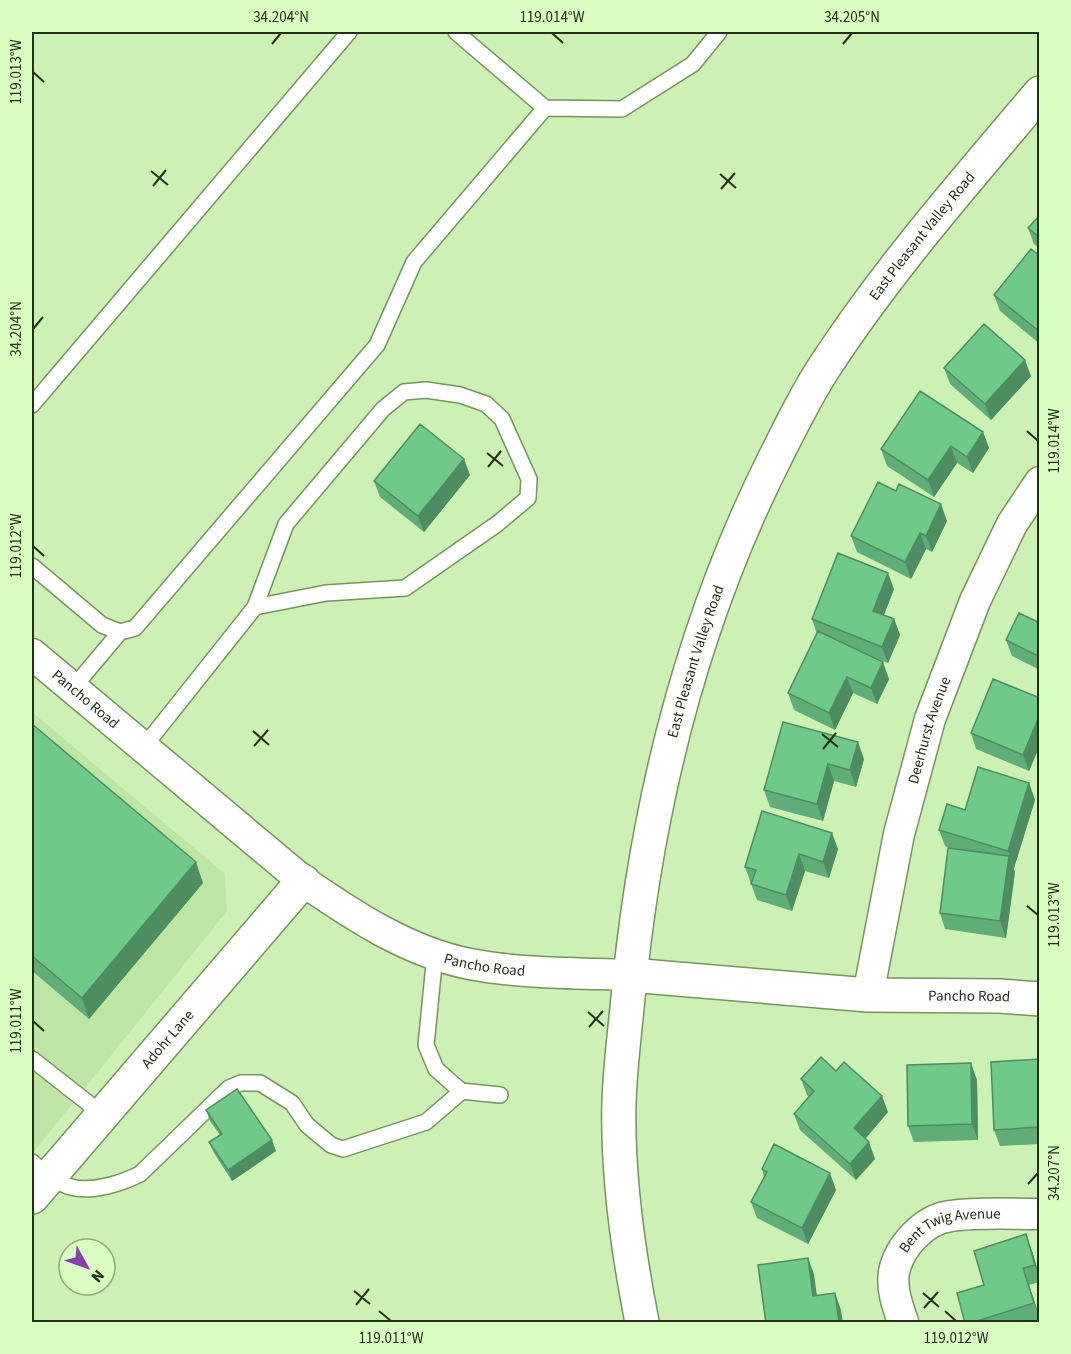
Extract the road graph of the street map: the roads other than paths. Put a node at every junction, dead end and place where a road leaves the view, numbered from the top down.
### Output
1 (349, 32) edge
2 (456, 32) edge
3 (718, 32) edge
4 (1040, 93) edge
5 (545, 108) junction
6 (32, 405) edge
7 (1040, 482) edge
8 (32, 566) edge
9 (255, 608) junction
10 (120, 632) junction
11 (32, 654) edge
12 (73, 688) junction
13 (143, 748) junction
14 (303, 881) junction
15 (435, 954) junction
16 (630, 975) junction
17 (868, 995) junction
18 (1040, 999) edge
19 (32, 1059) edge
20 (462, 1091) junction
21 (500, 1095) dead end
22 (102, 1114) junction
23 (37, 1179) edge
24 (1040, 1214) edge
25 (642, 1323) edge
26 (903, 1323) edge

1 - 6 lane
2 - 5 lane
3 - 5 lane
4 - 16 main road, East Pleasant Valley Road
5 - 10 lane
7 - 17 street, Deerhurst Avenue
8 - 10 lane
9 - 9 lane
9 - 13 lane
10 - 12 lane
11 - 12 street, Pancho Road
12 - 13 street, Pancho Road
13 - 14 street, Pancho Road
14 - 15 street, Pancho Road
14 - 22 main road, Adohr Lane
15 - 16 street, Pancho Road
15 - 20 lane
16 - 17 main road, Pancho Road
16 - 25 main road, East Pleasant Valley Road
17 - 18 main road, Pancho Road
19 - 22 lane
20 - 21 lane
20 - 23 lane
22 - 23 main road, Adohr Lane
24 - 26 street, Bent Twig Avenue

